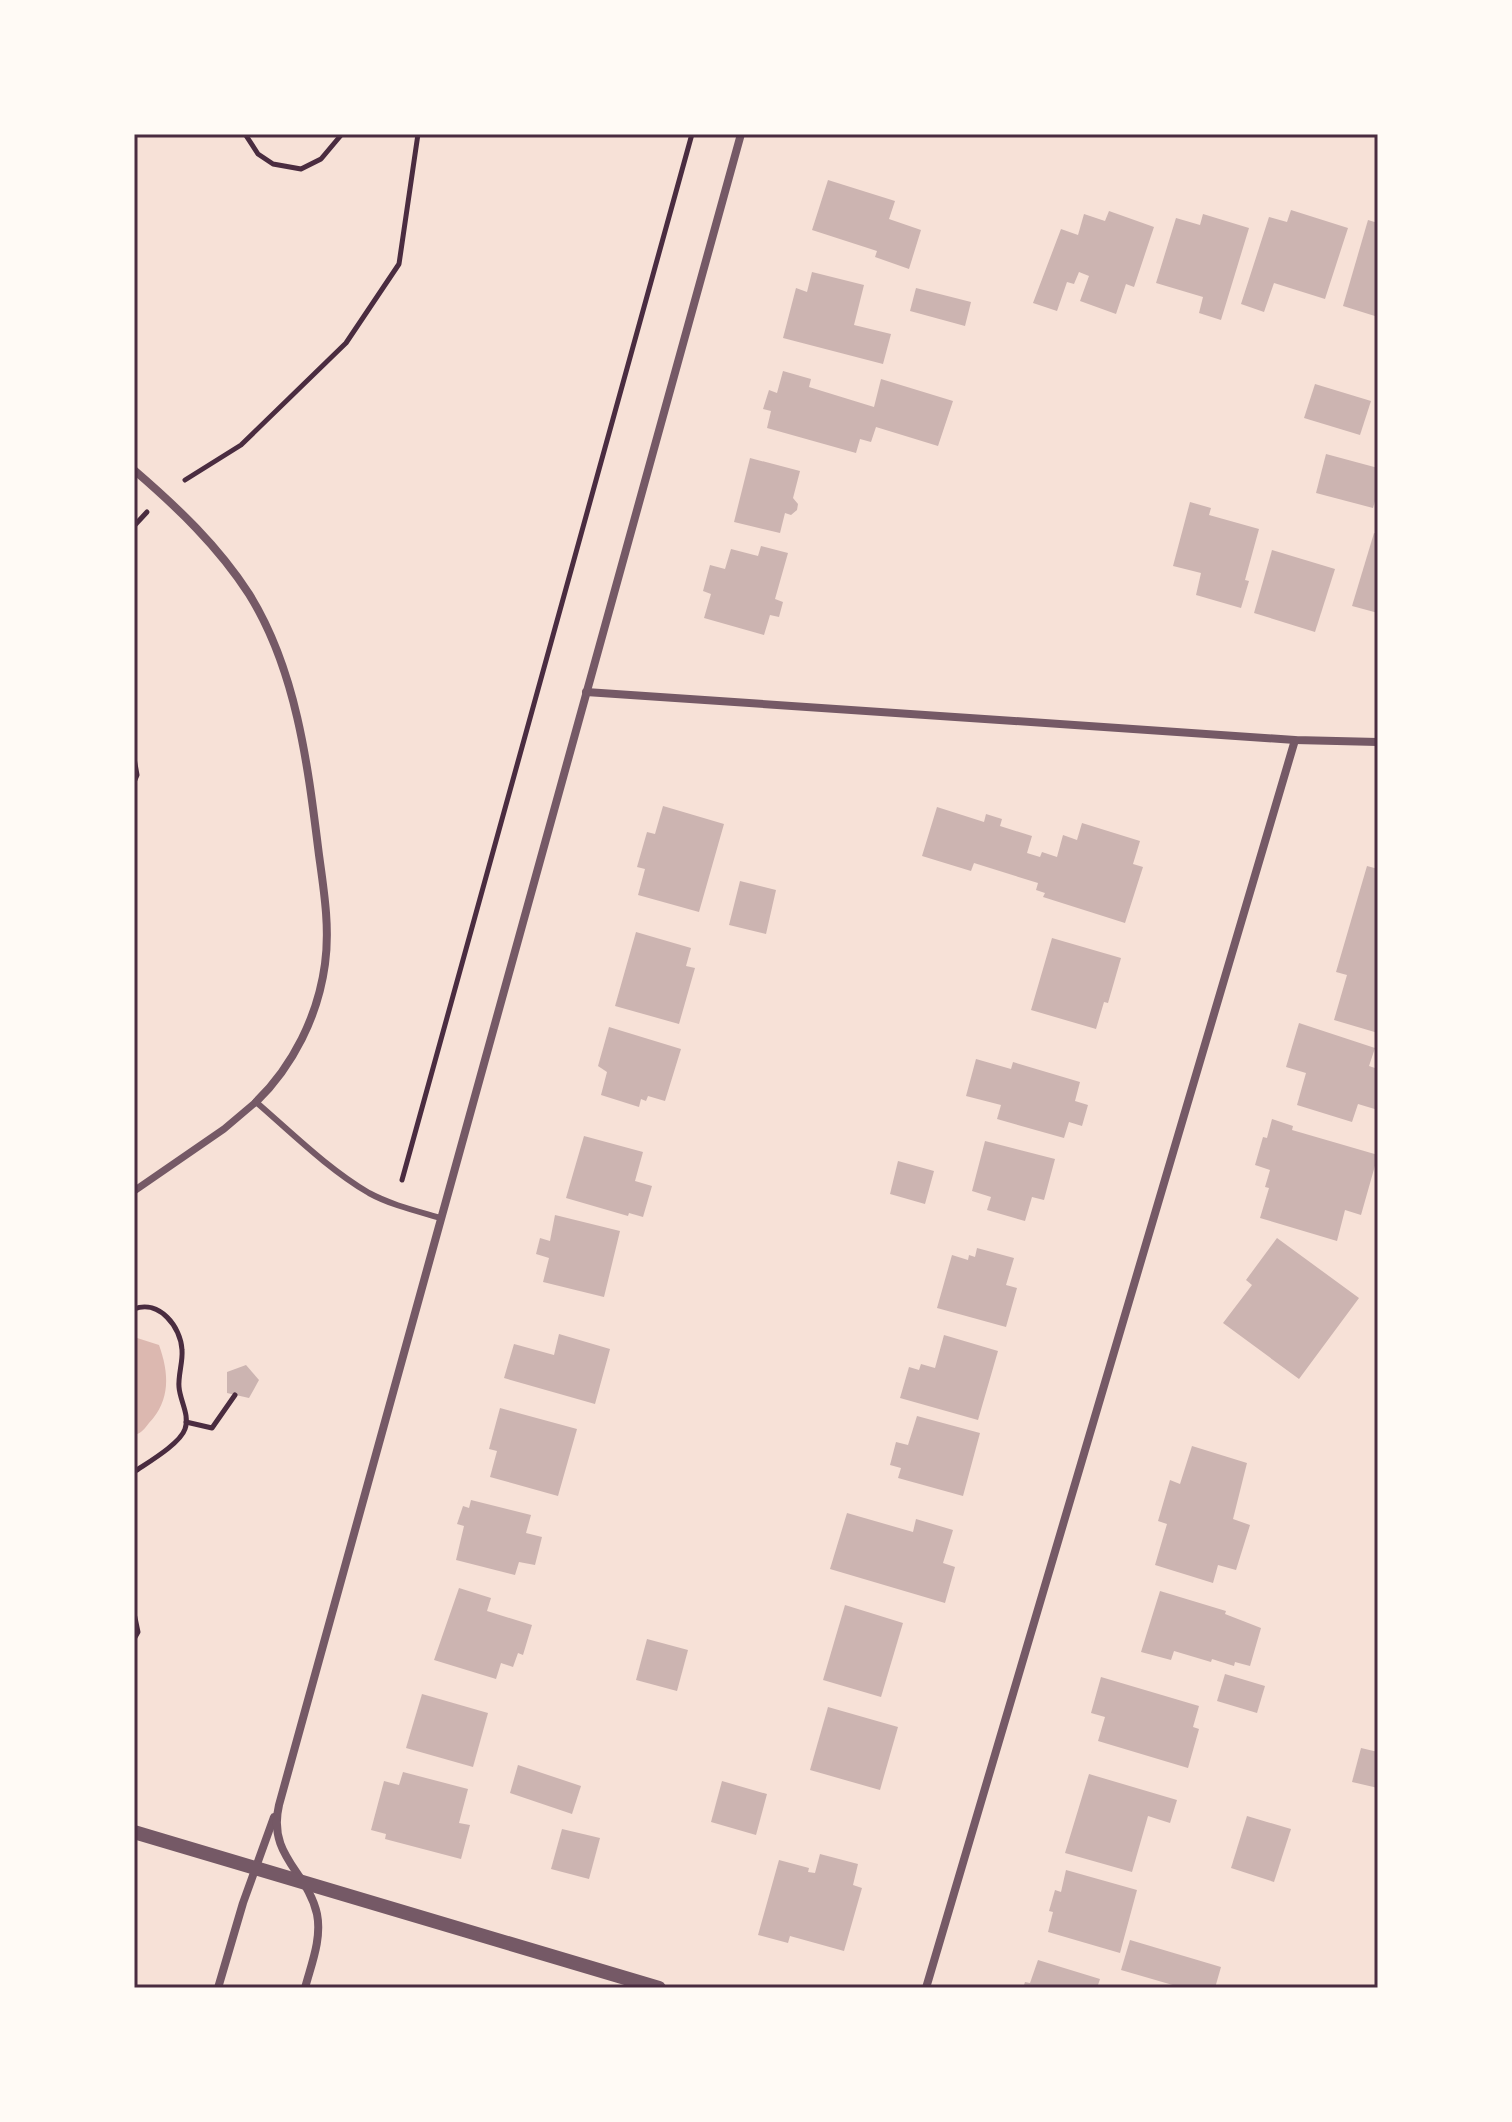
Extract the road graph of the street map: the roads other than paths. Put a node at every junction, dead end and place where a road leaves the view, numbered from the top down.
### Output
1 (741, 134) edge
2 (134, 470) edge
3 (586, 692) junction
4 (1295, 740) junction
5 (1378, 742) edge
6 (256, 1102) junction
7 (134, 1191) edge
8 (441, 1218) junction
9 (279, 1805) junction
10 (134, 1832) edge
11 (255, 1868) junction
12 (301, 1881) junction
13 (655, 1987) edge
14 (218, 1988) edge
15 (305, 1988) edge
16 (926, 1988) edge

1 - 3 street
2 - 6 street
3 - 4 street
3 - 8 street
4 - 5 street
4 - 16 street
6 - 7 street
6 - 8 lane
8 - 9 street
9 - 11 street
9 - 12 street
10 - 11 street
11 - 12 street
11 - 14 street
12 - 13 street
12 - 15 street

